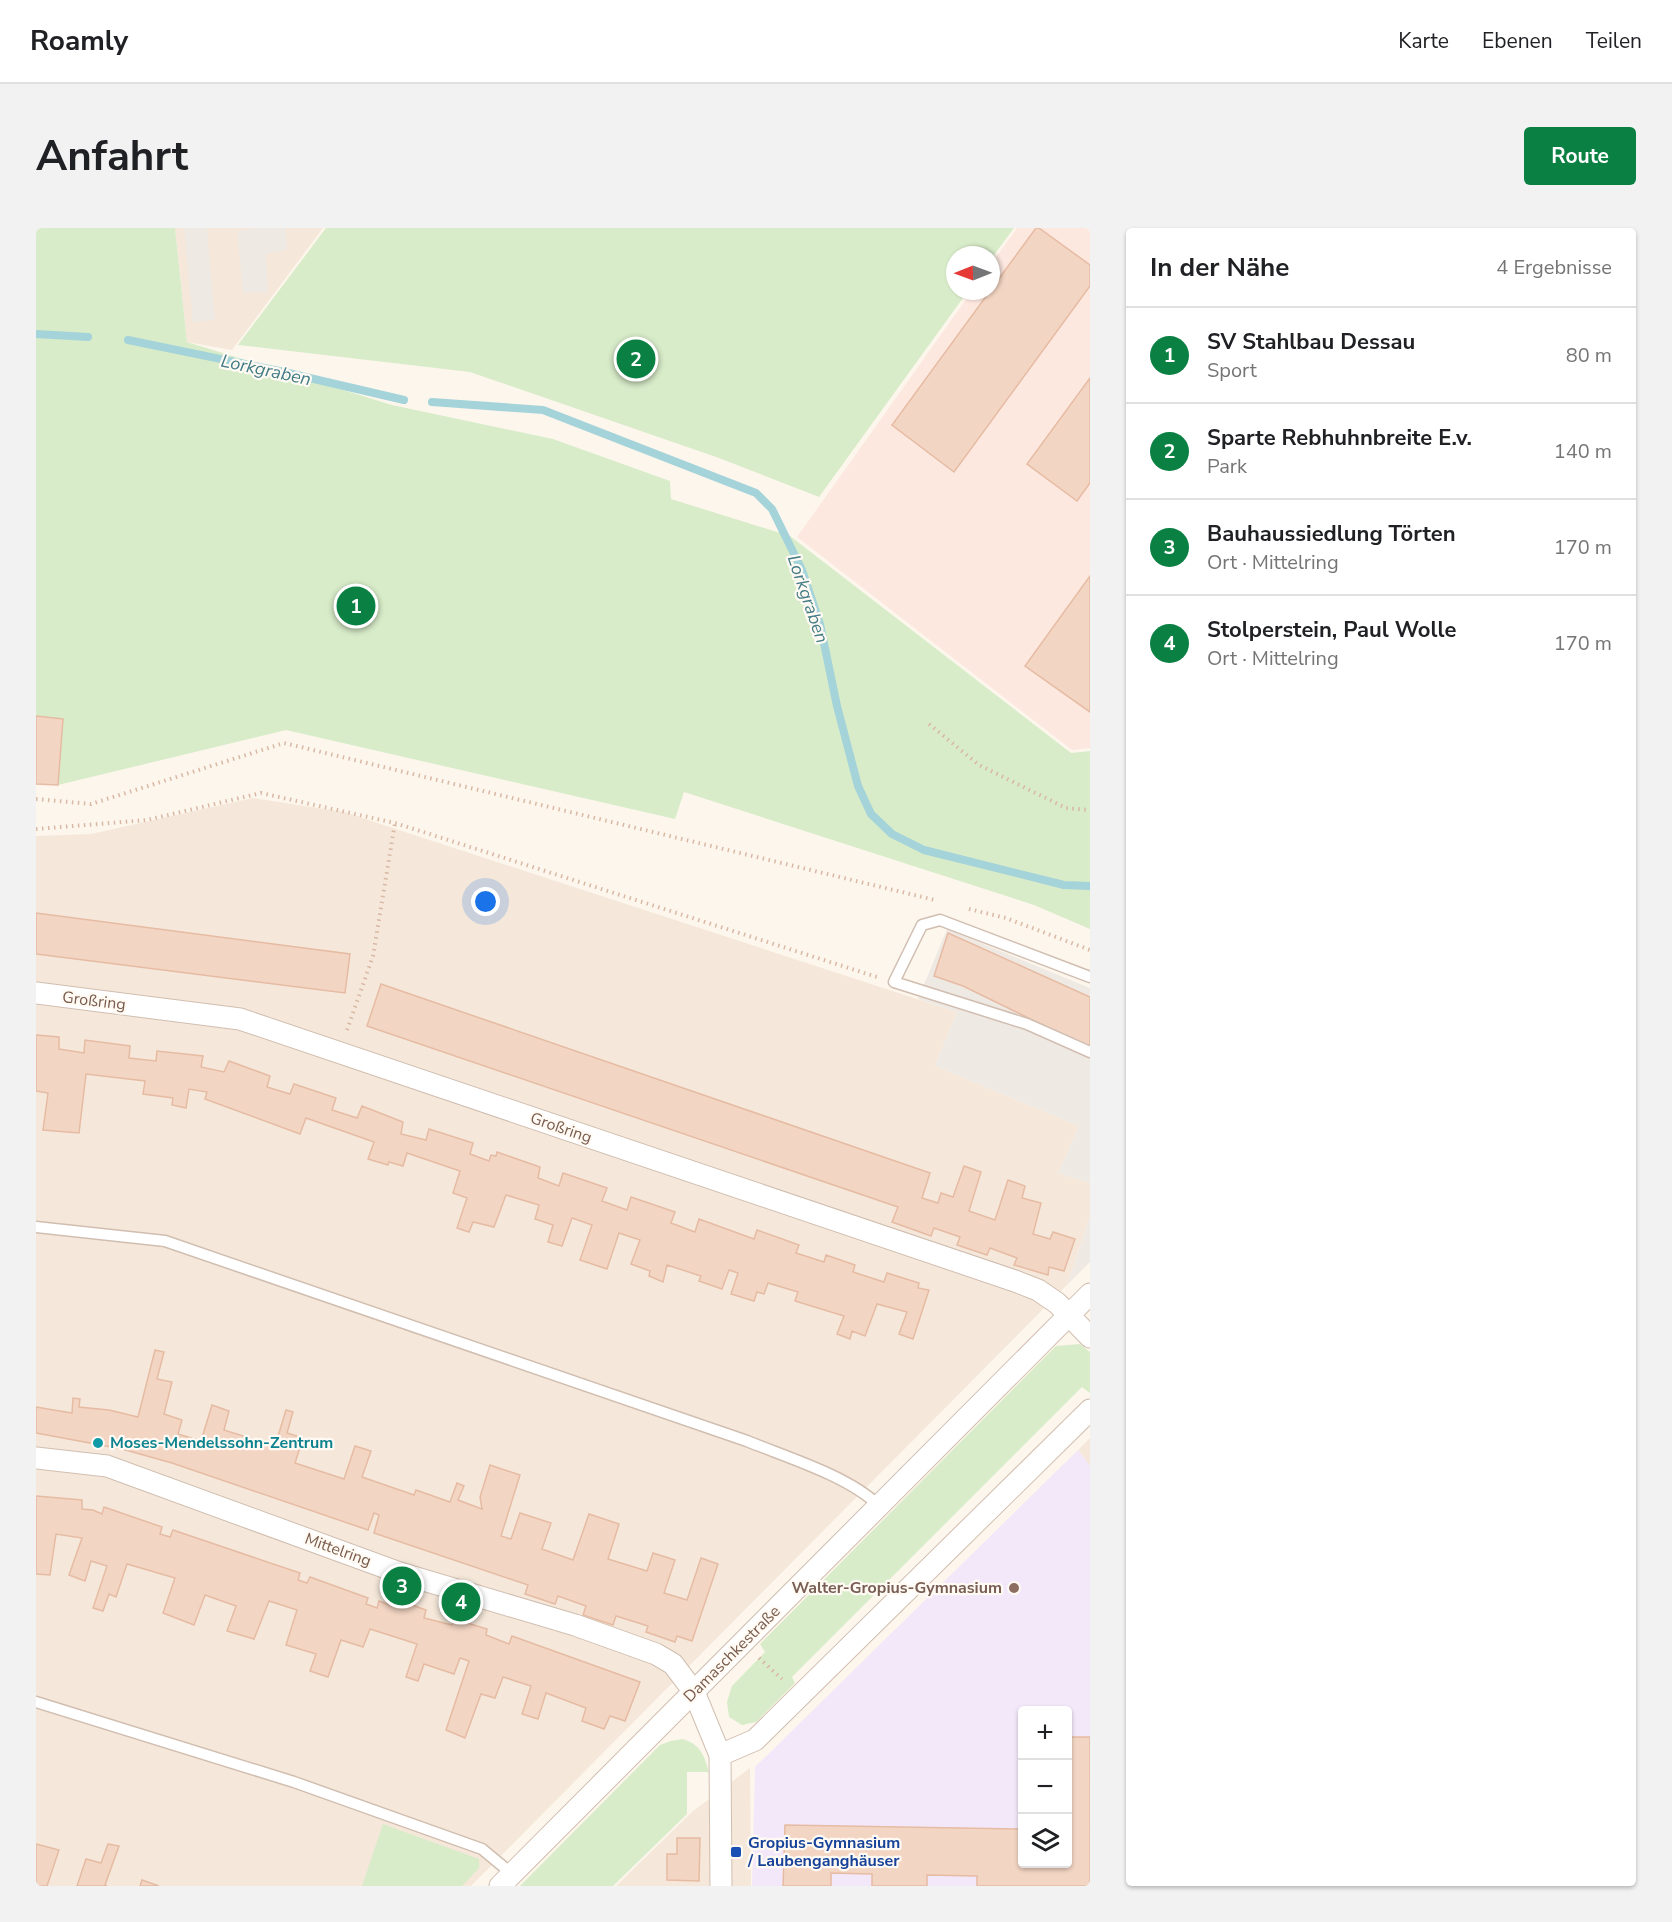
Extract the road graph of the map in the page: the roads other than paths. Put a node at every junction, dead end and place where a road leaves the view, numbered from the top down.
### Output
1 (1090, 977) edge
2 (36, 993) edge
3 (1090, 1052) edge
4 (36, 1227) edge
5 (1090, 1294) edge
6 (1069, 1315) junction
7 (1090, 1337) edge
8 (1090, 1410) edge
9 (36, 1458) edge
10 (879, 1506) junction
11 (694, 1692) junction
12 (36, 1702) edge
13 (720, 1755) junction
14 (506, 1880) edge
15 (721, 1886) edge

1 - 3 lane
2 - 6 street, Großring
4 - 10 lane
5 - 6 street, Damaschkestraße
6 - 7 street, Großring
6 - 10 street, Damaschkestraße
8 - 13 street
9 - 11 street, Mittelring
10 - 11 street, Damaschkestraße
11 - 13 street, Mittelring
11 - 14 street, Damaschkestraße
12 - 14 lane
13 - 15 street

